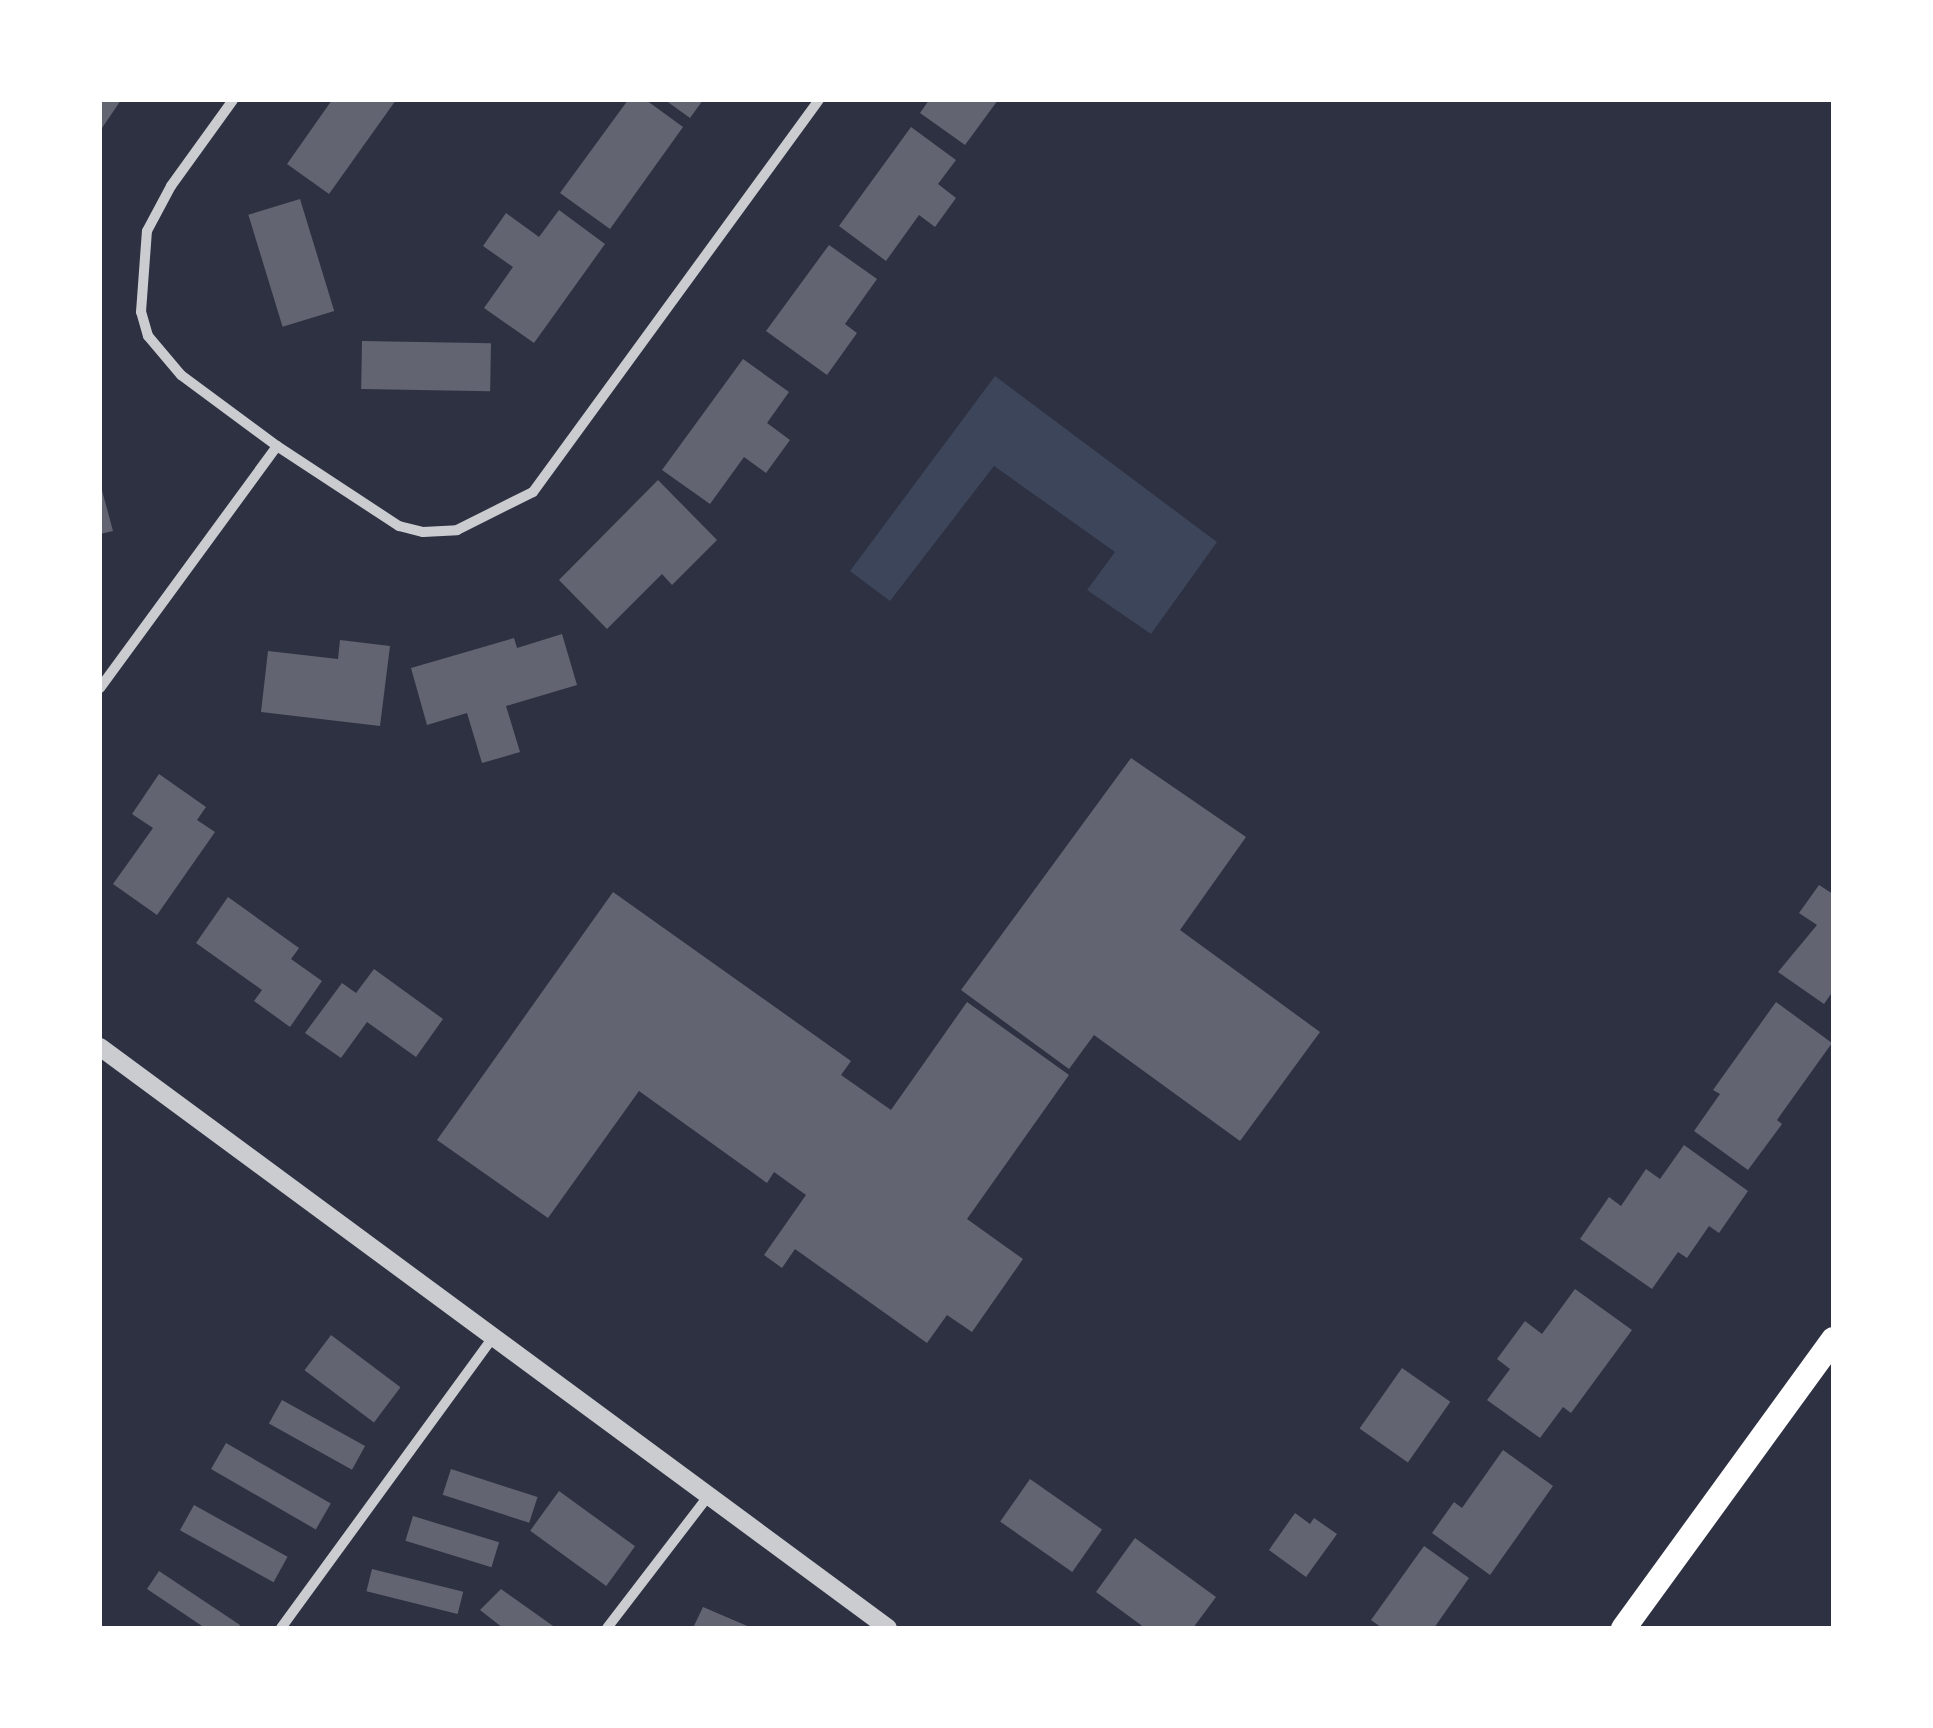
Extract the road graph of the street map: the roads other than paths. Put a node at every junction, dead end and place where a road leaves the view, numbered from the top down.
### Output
1 (232, 100) edge
2 (819, 100) edge
3 (277, 446) junction
4 (100, 688) edge
5 (100, 1047) edge
6 (493, 1337) junction
7 (1833, 1339) edge
8 (709, 1494) junction
9 (281, 1628) edge
10 (607, 1628) edge
11 (888, 1628) edge
12 (1623, 1628) edge

1 - 3 street
2 - 3 street
3 - 4 street
5 - 6 street
6 - 8 street
6 - 9 street
7 - 12 main road
8 - 10 street
8 - 11 street

